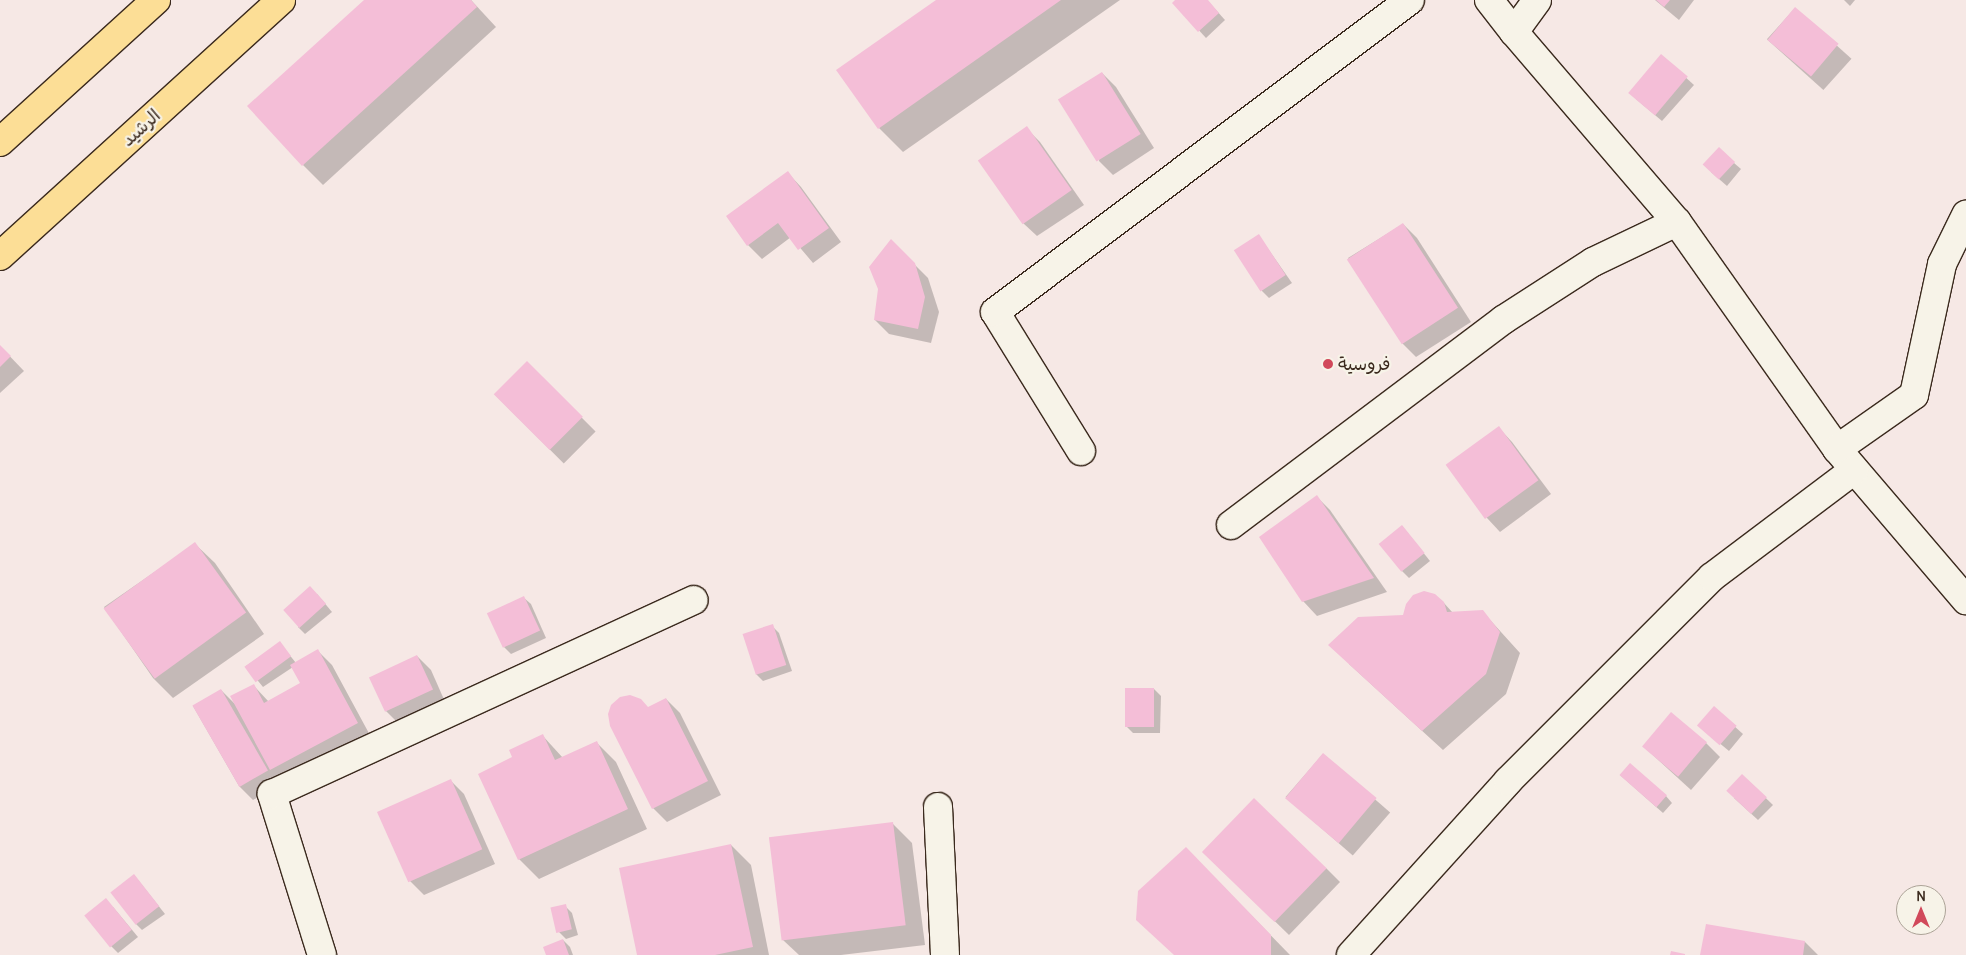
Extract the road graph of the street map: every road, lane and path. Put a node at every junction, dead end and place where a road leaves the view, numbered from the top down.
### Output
1 (156, 0) edge
2 (281, 0) edge
3 (1410, 0) edge
4 (1489, 0) edge
5 (1537, 0) edge
6 (1514, 32) junction
7 (0, 142) edge
8 (1966, 215) edge
9 (1677, 222) junction
10 (0, 256) edge
11 (1081, 451) dead end
12 (1846, 460) junction
13 (1231, 525) dead end
14 (693, 600) dead end
15 (1966, 600) edge
16 (938, 807) dead end
17 (322, 955) edge
18 (945, 955) edge
19 (1351, 955) edge

1 - 7 main road
2 - 10 main road, الرشيد
3 - 11 street
4 - 6 street
5 - 6 street
6 - 9 street
8 - 12 street
9 - 12 street
9 - 13 street
12 - 15 street
12 - 19 street
14 - 17 street
16 - 18 street

